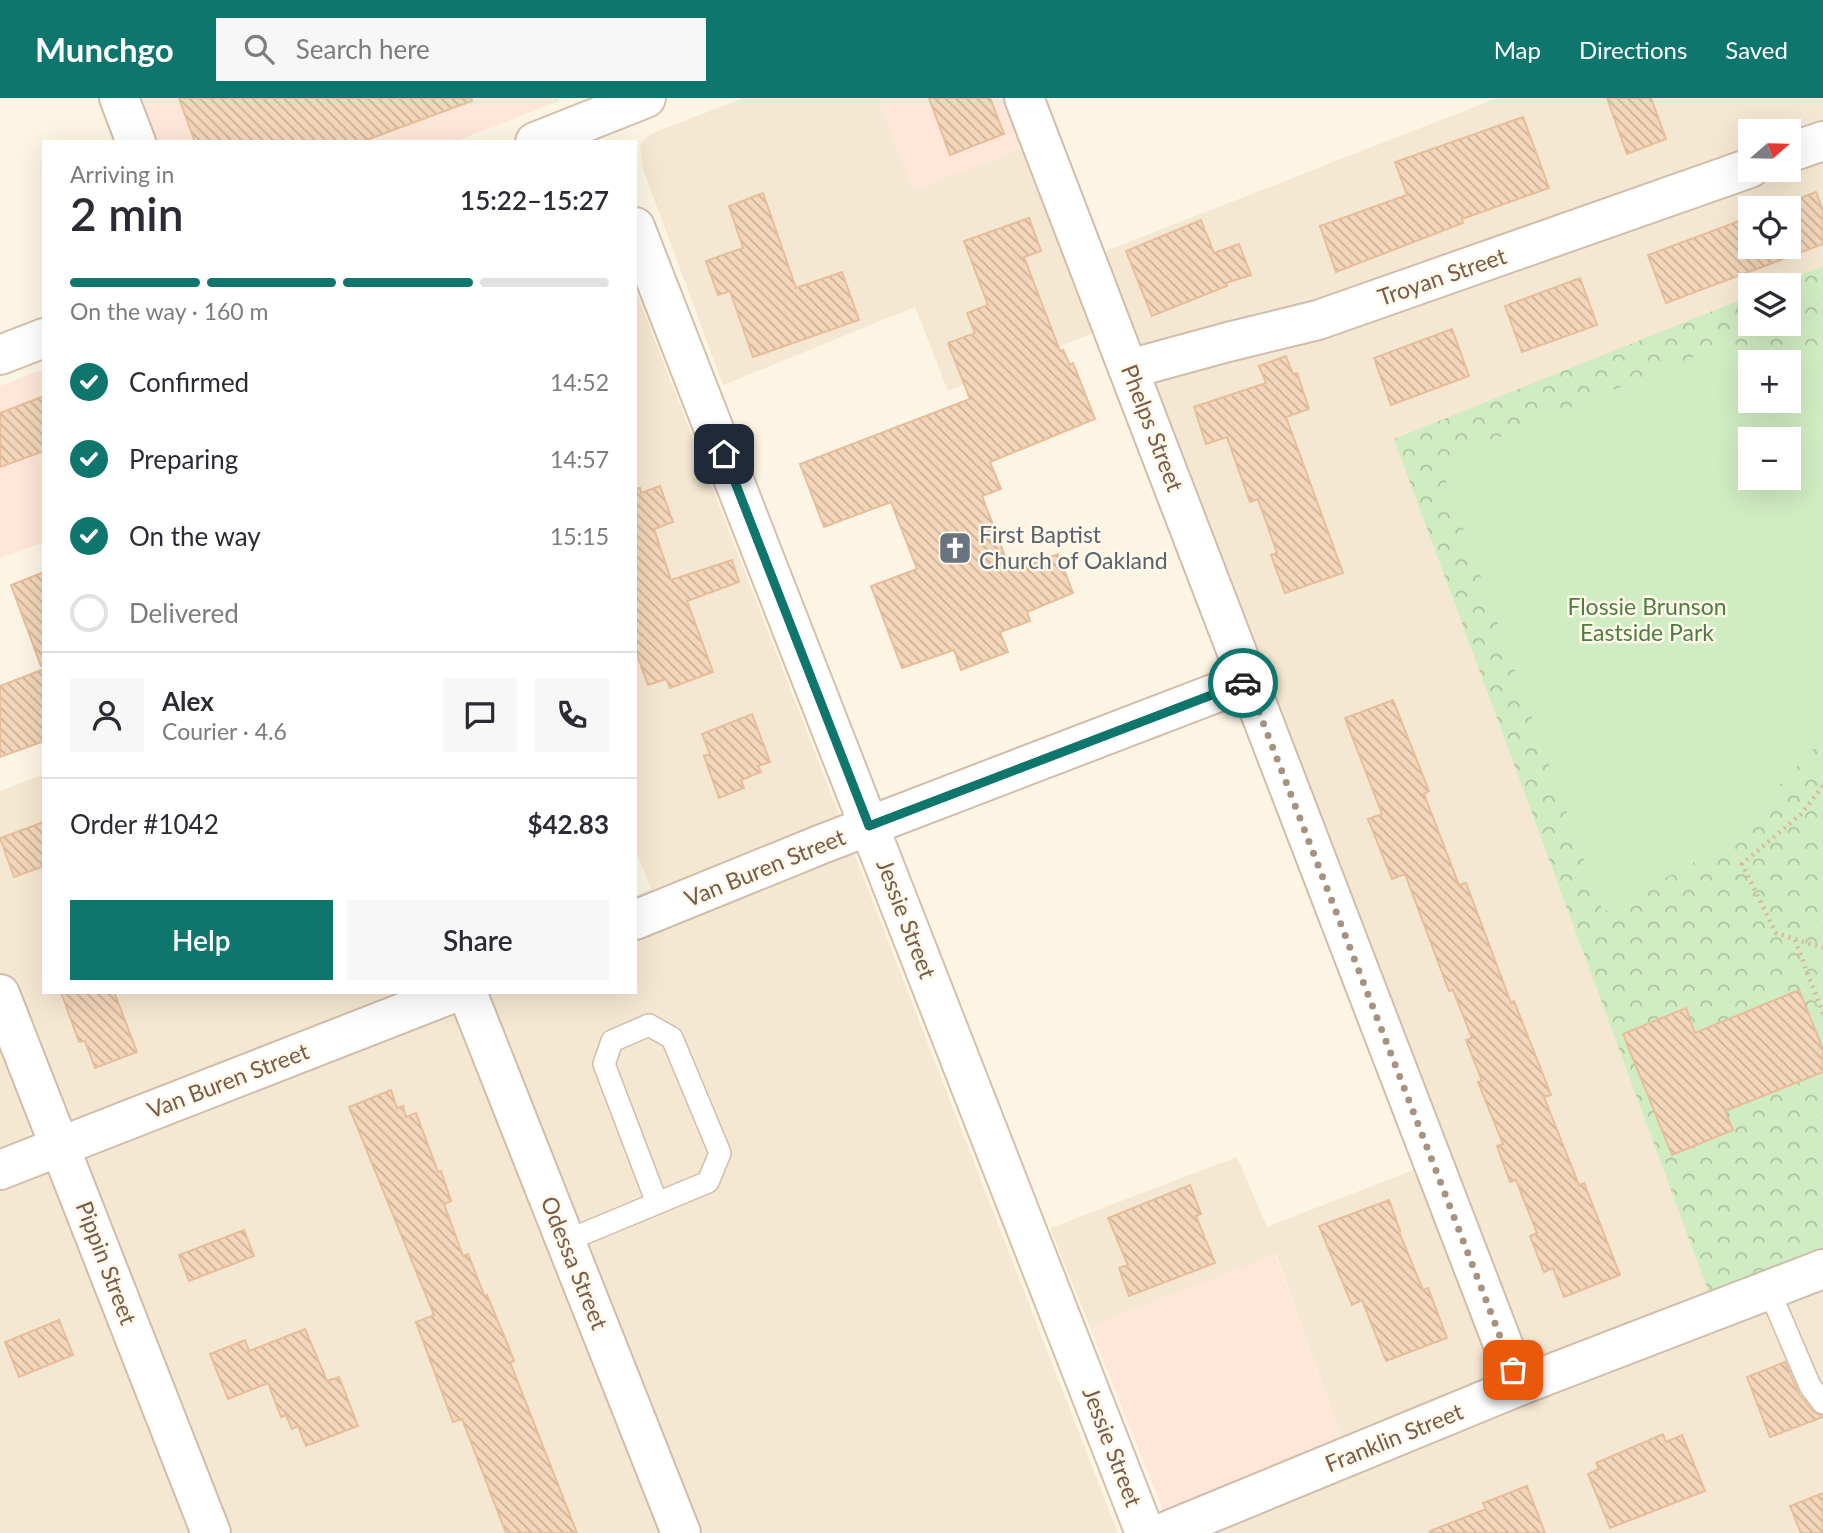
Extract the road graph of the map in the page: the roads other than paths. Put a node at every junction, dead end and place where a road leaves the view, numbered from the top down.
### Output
1 (119, 98) edge
2 (646, 98) edge
3 (1024, 98) edge
4 (593, 119) edge
5 (135, 140) edge
6 (540, 140) edge
7 (1823, 141) edge
8 (1801, 149) edge
9 (1738, 172) edge
10 (637, 232) edge
11 (42, 339) edge
12 (0, 355) edge
13 (1129, 369) junction
14 (1247, 681) junction
15 (869, 826) junction
16 (637, 919) edge
17 (0, 994) edge
18 (451, 994) edge
19 (468, 994) edge
20 (61, 1147) junction
21 (0, 1170) edge
22 (657, 1203) junction
23 (566, 1241) junction
24 (1823, 1269) edge
25 (1769, 1290) junction
26 (1519, 1386) junction
27 (1823, 1403) edge
28 (211, 1533) edge
29 (681, 1533) edge
30 (1145, 1533) edge
31 (1162, 1533) edge

1 - 5 street
2 - 4 street
3 - 13 street, Phelps Street
4 - 6 street
7 - 8 street
9 - 13 street, Troyan Street
10 - 15 street, Jessie Street
11 - 12 street
13 - 14 street, Phelps Street
14 - 15 street, Van Buren Street
14 - 26 street, Phelps Street
15 - 16 street, Van Buren Street
15 - 30 street, Jessie Street
17 - 20 street, Pippin Street
18 - 20 street, Van Buren Street
19 - 23 street, Odessa Street
20 - 21 street, Van Buren Street
20 - 28 street, Pippin Street
22 - 22 lane
22 - 23 lane
23 - 29 street, Odessa Street
24 - 25 street, Franklin Street
25 - 26 street, Franklin Street
25 - 27 lane
26 - 31 street, Franklin Street

